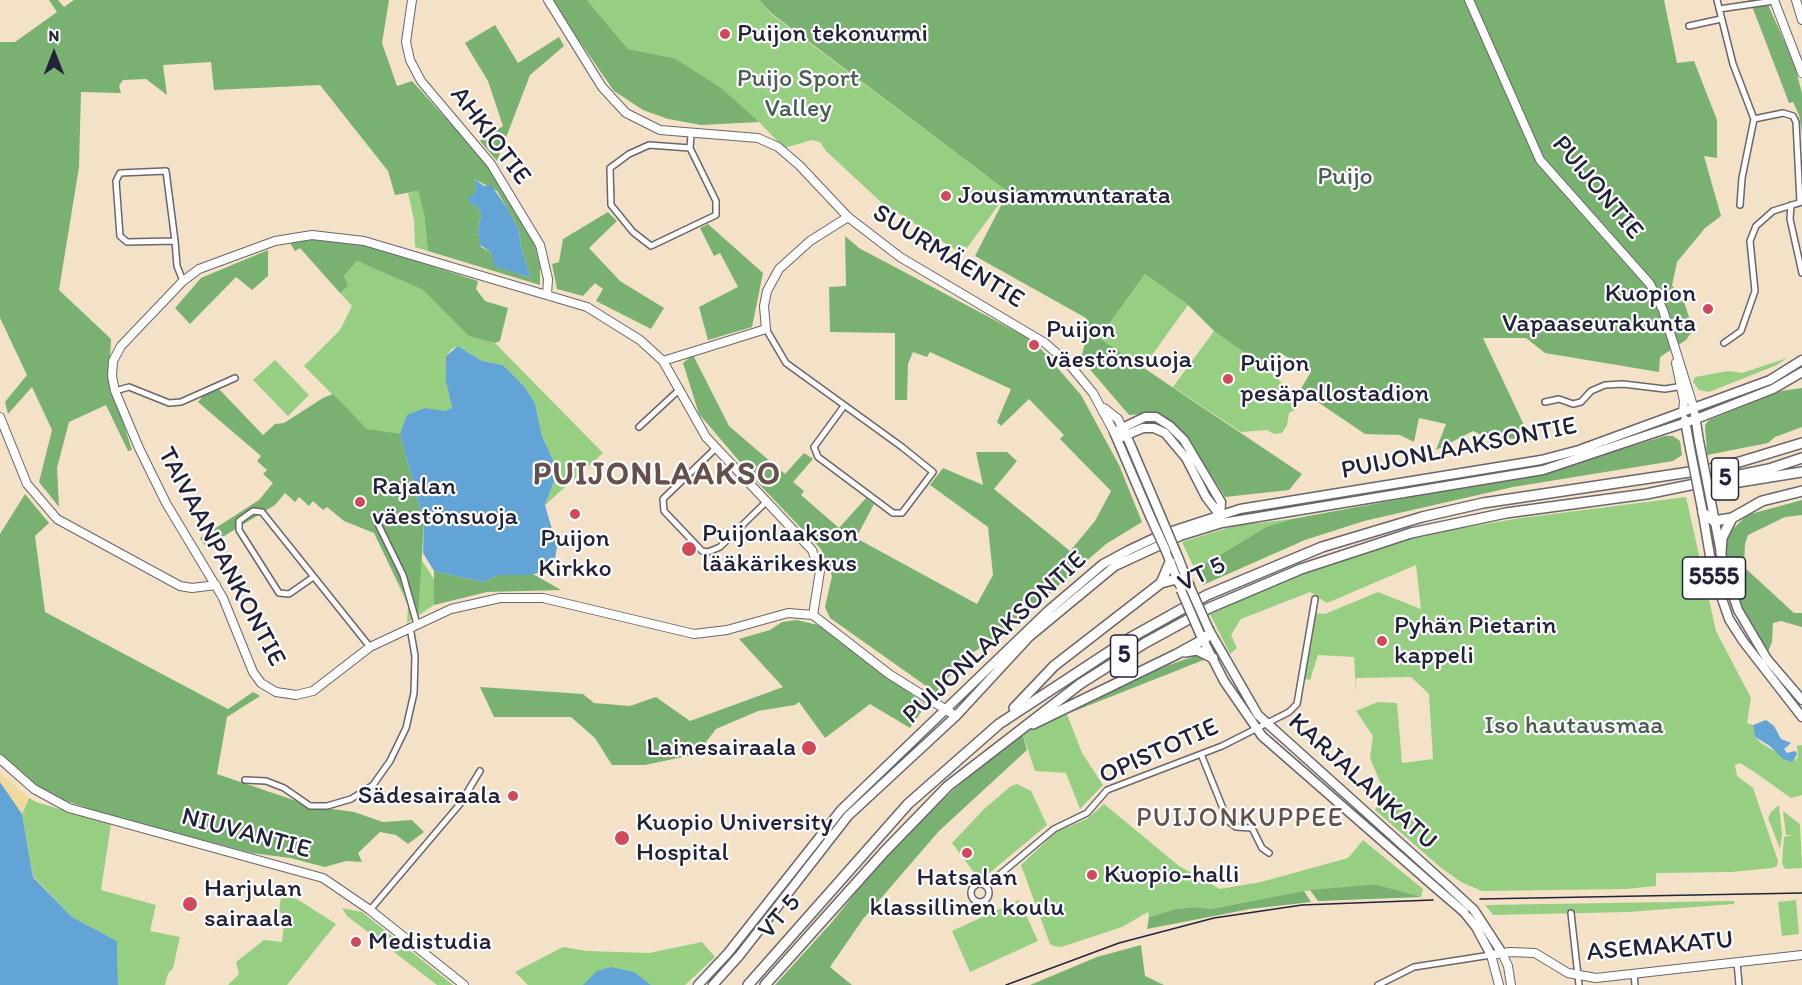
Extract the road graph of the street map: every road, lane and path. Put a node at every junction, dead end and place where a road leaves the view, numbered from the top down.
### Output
1 (412, 0) edge
2 (548, 0) edge
3 (1469, 0) edge
4 (1717, 0) edge
5 (1774, 0) edge
6 (1796, 0) edge
7 (1719, 9) junction
8 (1721, 19) junction
9 (1802, 20) edge
10 (1689, 26) dead end
11 (1802, 73) edge
12 (1754, 119) junction
13 (692, 135) junction
14 (690, 148) junction
15 (1801, 202) edge
16 (1740, 205) dead end
17 (1791, 205) junction
18 (848, 217) junction
19 (175, 241) junction
20 (1802, 273) edge
21 (183, 281) junction
22 (547, 296) junction
23 (766, 329) junction
24 (1724, 343) dead end
25 (1802, 360) edge
26 (663, 361) junction
27 (1802, 372) edge
28 (235, 378) dead end
29 (1684, 386) junction
30 (680, 389) junction
31 (115, 390) junction
32 (1545, 402) dead end
33 (844, 406) junction
34 (1694, 409) junction
35 (1683, 412) junction
36 (1696, 419) junction
37 (1, 420) edge
38 (1686, 423) junction
39 (639, 427) dead end
40 (1120, 433) junction
41 (1802, 443) edge
42 (716, 448) junction
43 (1802, 458) edge
44 (1802, 472) edge
45 (1802, 491) edge
46 (1646, 494) junction
47 (1206, 497) junction
48 (766, 502) junction
49 (1221, 502) junction
50 (1240, 509) junction
51 (1702, 511) junction
52 (1732, 518) junction
53 (1220, 519) junction
54 (1714, 520) junction
55 (377, 522) dead end
56 (1199, 525) junction
57 (1721, 553) junction
58 (1174, 559) junction
59 (312, 578) junction
60 (1177, 579) junction
61 (1161, 583) junction
62 (216, 585) junction
63 (1185, 587) junction
64 (1315, 599) dead end
65 (813, 615) junction
66 (414, 626) junction
67 (1204, 635) junction
68 (370, 647) junction
69 (1177, 654) junction
70 (1214, 658) junction
71 (1802, 700) edge
72 (949, 709) junction
73 (956, 716) junction
74 (1802, 717) edge
75 (999, 724) junction
76 (1266, 724) junction
77 (1257, 729) junction
78 (1012, 735) junction
79 (1201, 754) junction
80 (0, 759) edge
81 (480, 771) dead end
82 (245, 780) dead end
83 (1269, 853) dead end
84 (986, 886) dead end
85 (370, 910) junction
86 (1571, 913) dead end
87 (1502, 953) junction
88 (1491, 955) junction
89 (1802, 955) edge
90 (1737, 962) junction
91 (1634, 974) junction
92 (1579, 981) edge
93 (464, 985) edge
94 (698, 985) edge
95 (713, 985) edge
96 (748, 985) edge
97 (765, 985) edge
98 (1378, 985) edge
99 (1499, 985) edge
100 (1511, 985) edge
101 (1635, 985) edge
102 (1739, 985) edge

1 - 22 street, AHKIOTIE
2 - 13 street, SUURMÄENTIE
3 - 29 street, PUIJONTIE / 5555
4 - 7 street
5 - 7 street
5 - 11 street
6 - 9 street
7 - 8 street
8 - 10 street
8 - 12 street
12 - 15 street
12 - 16 street
13 - 14 street
13 - 18 street, SUURMÄENTIE
14 - 14 street
15 - 17 street
17 - 20 street
17 - 24 street
18 - 23 street
18 - 40 street, SUURMÄENTIE
19 - 19 street
19 - 21 street
21 - 22 street, TAIVAANPANKONTIE
21 - 31 street, TAIVAANPANKONTIE
22 - 26 street, TAIVAANPANKONTIE
23 - 26 street
23 - 33 street
25 - 34 main road, PUIJONLAAKSONTIE
26 - 30 street, TAIVAANPANKONTIE
27 - 36 main road, PUIJONLAAKSONTIE
28 - 31 street
29 - 32 street
29 - 34 street, PUIJONTIE / 5555
29 - 35 street, PUIJONTIE / 5555
30 - 39 street
30 - 42 street, TAIVAANPANKONTIE
31 - 62 street, TAIVAANPANKONTIE
33 - 33 street
34 - 35 main road, PUIJONLAAKSONTIE
34 - 36 main road, 5555
35 - 38 main road, 5555
35 - 50 main road, PUIJONLAAKSONTIE
36 - 38 main road, PUIJONLAAKSONTIE
36 - 54 main road, 5555, bridge
37 - 62 street
38 - 51 main road, 5555, bridge
38 - 53 main road, PUIJONLAAKSONTIE
40 - 47 main road
40 - 49 main road
40 - 58 main road, SUURMÄENTIE, bridge
40 - 58 main road, SUURMÄENTIE, bridge
41 - 75 highway, VT 5 / 5
42 - 48 street, TAIVAANPANKONTIE
42 - 48 street
43 - 46 highway, VT 5 / 5
44 - 46 highway
45 - 52 highway
46 - 78 highway, VT 5 / 5
47 - 53 main road
47 - 56 main road
48 - 65 street, TAIVAANPANKONTIE
49 - 50 main road
49 - 53 main road
50 - 53 main road, PUIJONLAAKSONTIE
51 - 54 highway
51 - 74 main road, 5555
52 - 54 highway
52 - 57 highway
53 - 56 main road, PUIJONLAAKSONTIE
54 - 57 main road, 5555
55 - 66 street
56 - 72 main road, PUIJONLAAKSONTIE
56 - 73 main road, PUIJONLAAKSONTIE
57 - 71 main road, 5555
58 - 60 main road, SUURMÄENTIE
58 - 61 highway
58 - 63 main road, SUURMÄENTIE
59 - 59 street
59 - 68 street
60 - 61 highway
60 - 63 highway
61 - 75 highway
62 - 68 street, TAIVAANPANKONTIE
63 - 67 main road, SUURMÄENTIE, bridge
64 - 76 street, OPISTOTIE
65 - 66 street, TAIVAANPANKONTIE
65 - 72 street
66 - 68 street, TAIVAANPANKONTIE
66 - 82 street
67 - 69 highway
67 - 70 main road, KARJALANKATU
67 - 76 main road, KARJALANKATU
69 - 70 highway
69 - 78 highway
70 - 77 main road, KARJALANKATU
72 - 73 street
72 - 94 main road, PUIJONLAAKSONTIE
73 - 95 main road, PUIJONLAAKSONTIE
75 - 96 highway, VT 5 / 5
76 - 77 street, OPISTOTIE
76 - 87 main road, KARJALANKATU, bridge
77 - 79 street, OPISTOTIE
77 - 88 main road, KARJALANKATU, bridge
78 - 97 highway, VT 5 / 5
79 - 83 street
79 - 84 street, OPISTOTIE
80 - 85 street, NIUVANTIE
81 - 85 street
85 - 93 street, NIUVANTIE
86 - 92 street
87 - 88 street, ASEMAKATU
87 - 92 street, ASEMAKATU
87 - 100 street
88 - 98 street
88 - 99 street
89 - 90 street, ASEMAKATU
90 - 91 street, ASEMAKATU
90 - 102 street
91 - 92 street, ASEMAKATU
91 - 101 street

